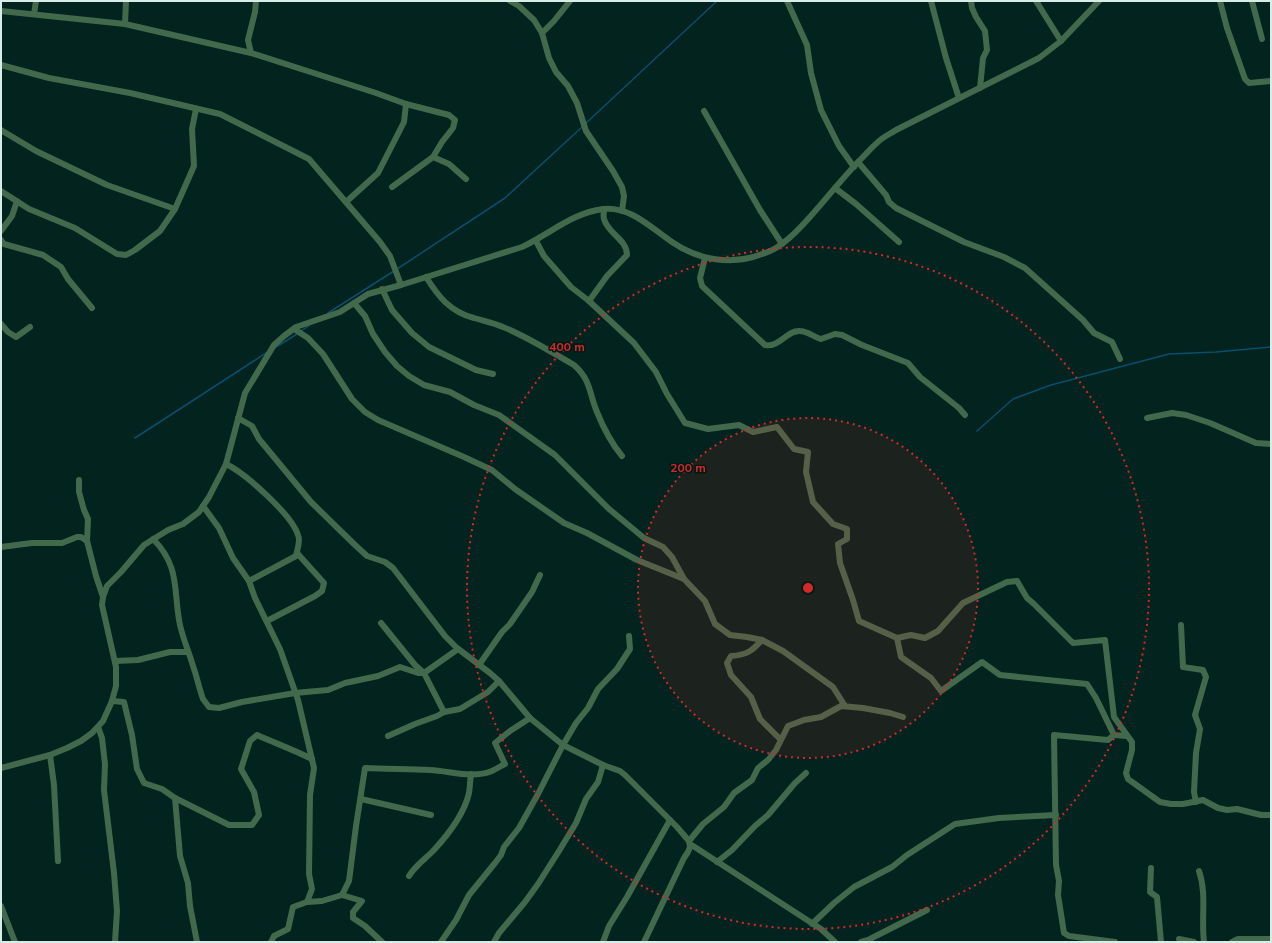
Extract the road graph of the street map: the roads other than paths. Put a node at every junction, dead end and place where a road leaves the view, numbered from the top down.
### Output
1 (36, 1) edge
2 (126, 1) edge
3 (256, 1) edge
4 (510, 1) edge
5 (570, 1) edge
6 (787, 1) edge
7 (931, 1) edge
8 (971, 1) edge
9 (1036, 1) edge
10 (1100, 1) edge
11 (1220, 1) edge
12 (1252, 1) edge
13 (1, 11) edge
14 (34, 14) junction
15 (125, 24) junction
16 (542, 33) junction
17 (1262, 39) dead end
18 (1061, 41) junction
19 (251, 53) junction
20 (1, 65) edge
21 (1271, 82) edge
22 (980, 88) junction
23 (959, 98) junction
24 (406, 104) junction
25 (196, 108) junction
26 (704, 111) dead end
27 (1, 130) edge
28 (433, 157) junction
29 (856, 165) junction
30 (466, 179) dead end
31 (392, 187) dead end
32 (835, 188) junction
33 (1, 191) edge
34 (17, 201) junction
35 (346, 202) junction
36 (176, 209) junction
37 (604, 209) junction
38 (622, 210) junction
39 (1, 231) edge
40 (1, 240) edge
41 (536, 241) junction
42 (898, 242) dead end
43 (782, 244) junction
44 (705, 258) junction
45 (426, 277) junction
46 (401, 285) junction
47 (382, 289) junction
48 (589, 301) junction
49 (354, 303) junction
50 (92, 308) dead end
51 (1, 324) edge
52 (30, 327) dead end
53 (294, 329) junction
54 (1120, 359) dead end
55 (493, 374) dead end
56 (965, 415) dead end
57 (238, 418) junction
58 (1147, 418) dead end
59 (1271, 444) edge
60 (622, 456) dead end
61 (226, 464) junction
62 (79, 480) dead end
63 (203, 506) junction
64 (153, 539) junction
65 (87, 541) junction
66 (1, 547) edge
67 (297, 552) junction
68 (540, 575) dead end
69 (684, 579) junction
70 (249, 581) junction
71 (103, 596) junction
72 (267, 621) junction
73 (381, 623) dead end
74 (1181, 625) dead end
75 (629, 636) dead end
76 (898, 638) junction
77 (762, 640) junction
78 (458, 649) junction
79 (188, 652) junction
80 (115, 661) junction
81 (479, 665) junction
82 (424, 673) junction
83 (499, 681) junction
84 (295, 693) junction
85 (112, 701) junction
86 (845, 706) junction
87 (444, 712) junction
88 (903, 717) dead end
89 (530, 718) junction
90 (98, 727) junction
91 (1114, 734) junction
92 (388, 736) dead end
93 (1127, 736) junction
94 (780, 739) junction
95 (563, 744) junction
96 (50, 755) junction
97 (312, 759) junction
98 (603, 765) junction
99 (1, 768) edge
100 (806, 773) dead end
101 (471, 774) junction
102 (175, 798) junction
103 (361, 799) junction
104 (1196, 802) junction
105 (431, 815) dead end
106 (1056, 815) junction
107 (1271, 815) edge
108 (670, 820) junction
109 (690, 843) junction
110 (58, 861) dead end
111 (717, 862) junction
112 (1151, 868) dead end
113 (1199, 871) dead end
114 (409, 876) dead end
115 (342, 895) junction
116 (307, 902) junction
117 (1, 906) edge
118 (927, 910) dead end
119 (812, 924) junction
120 (1179, 939) dead end
121 (1271, 939) edge
122 (1089, 940) edge
123 (1243, 940) edge
124 (15, 942) edge
125 (115, 942) edge
126 (197, 942) edge
127 (271, 942) edge
128 (382, 942) edge
129 (441, 942) edge
130 (494, 942) edge
131 (603, 942) edge
132 (644, 942) edge
133 (834, 942) edge
134 (861, 942) edge
135 (1115, 942) edge
136 (1162, 942) edge
137 (1194, 942) edge
138 (1204, 942) edge
139 (1232, 942) edge

1 - 14 street
2 - 15 street
3 - 19 street
4 - 16 street
5 - 16 street
6 - 29 street
7 - 23 street
8 - 22 street
9 - 18 street
10 - 18 street
11 - 21 street
12 - 17 street
13 - 14 street
14 - 15 street
15 - 19 street
16 - 38 street
18 - 22 street
19 - 24 street
20 - 25 street
22 - 23 street
23 - 29 street
24 - 28 street
24 - 35 street
25 - 35 street
25 - 36 street
26 - 43 street
27 - 36 street
28 - 30 street
28 - 31 street
29 - 32 street
29 - 54 street
32 - 42 street
32 - 43 street
33 - 34 street
34 - 36 street
34 - 39 street
35 - 46 street
37 - 38 street
37 - 41 street
37 - 48 street
38 - 44 street
40 - 50 street
41 - 45 street
41 - 48 street
43 - 44 street
44 - 56 street
45 - 46 street
45 - 60 street
46 - 47 street
47 - 49 street
47 - 55 street
48 - 76 street
49 - 53 street
49 - 69 street
51 - 52 street
53 - 57 street
53 - 69 street
57 - 61 street
57 - 78 street
58 - 59 street
61 - 63 street
61 - 67 street
62 - 65 street
63 - 64 street
63 - 70 street
64 - 71 street
64 - 79 street
65 - 66 street
65 - 71 street
67 - 70 street
67 - 72 street
68 - 81 street
69 - 77 street
70 - 72 street
71 - 80 street
72 - 84 street
73 - 82 street
74 - 104 street
75 - 95 street
76 - 91 street
76 - 93 street
77 - 86 street
77 - 94 street
78 - 81 street
78 - 82 street
79 - 80 street
79 - 84 street
80 - 85 street
81 - 83 street
82 - 84 street
82 - 87 street
83 - 87 street
83 - 89 street
84 - 97 street
85 - 90 street
85 - 102 street
86 - 88 street
86 - 94 street
87 - 92 street
89 - 95 street
89 - 101 street
90 - 96 street
90 - 125 street
91 - 93 street
91 - 106 street
93 - 104 street
94 - 109 street
95 - 98 street
95 - 129 street
96 - 99 street
96 - 110 street
97 - 102 street
97 - 116 street
98 - 108 street
98 - 130 street
100 - 111 street
101 - 103 street
101 - 114 street
102 - 126 street
103 - 105 street
103 - 115 street
104 - 107 street
106 - 119 street
106 - 122 street
108 - 109 street
108 - 131 street
109 - 111 street
109 - 132 street
111 - 119 street
112 - 136 street
113 - 138 street
115 - 116 street
115 - 128 street
116 - 127 street
117 - 124 street
118 - 134 street
119 - 133 street
120 - 137 street
121 - 123 street
122 - 135 street
123 - 139 street

